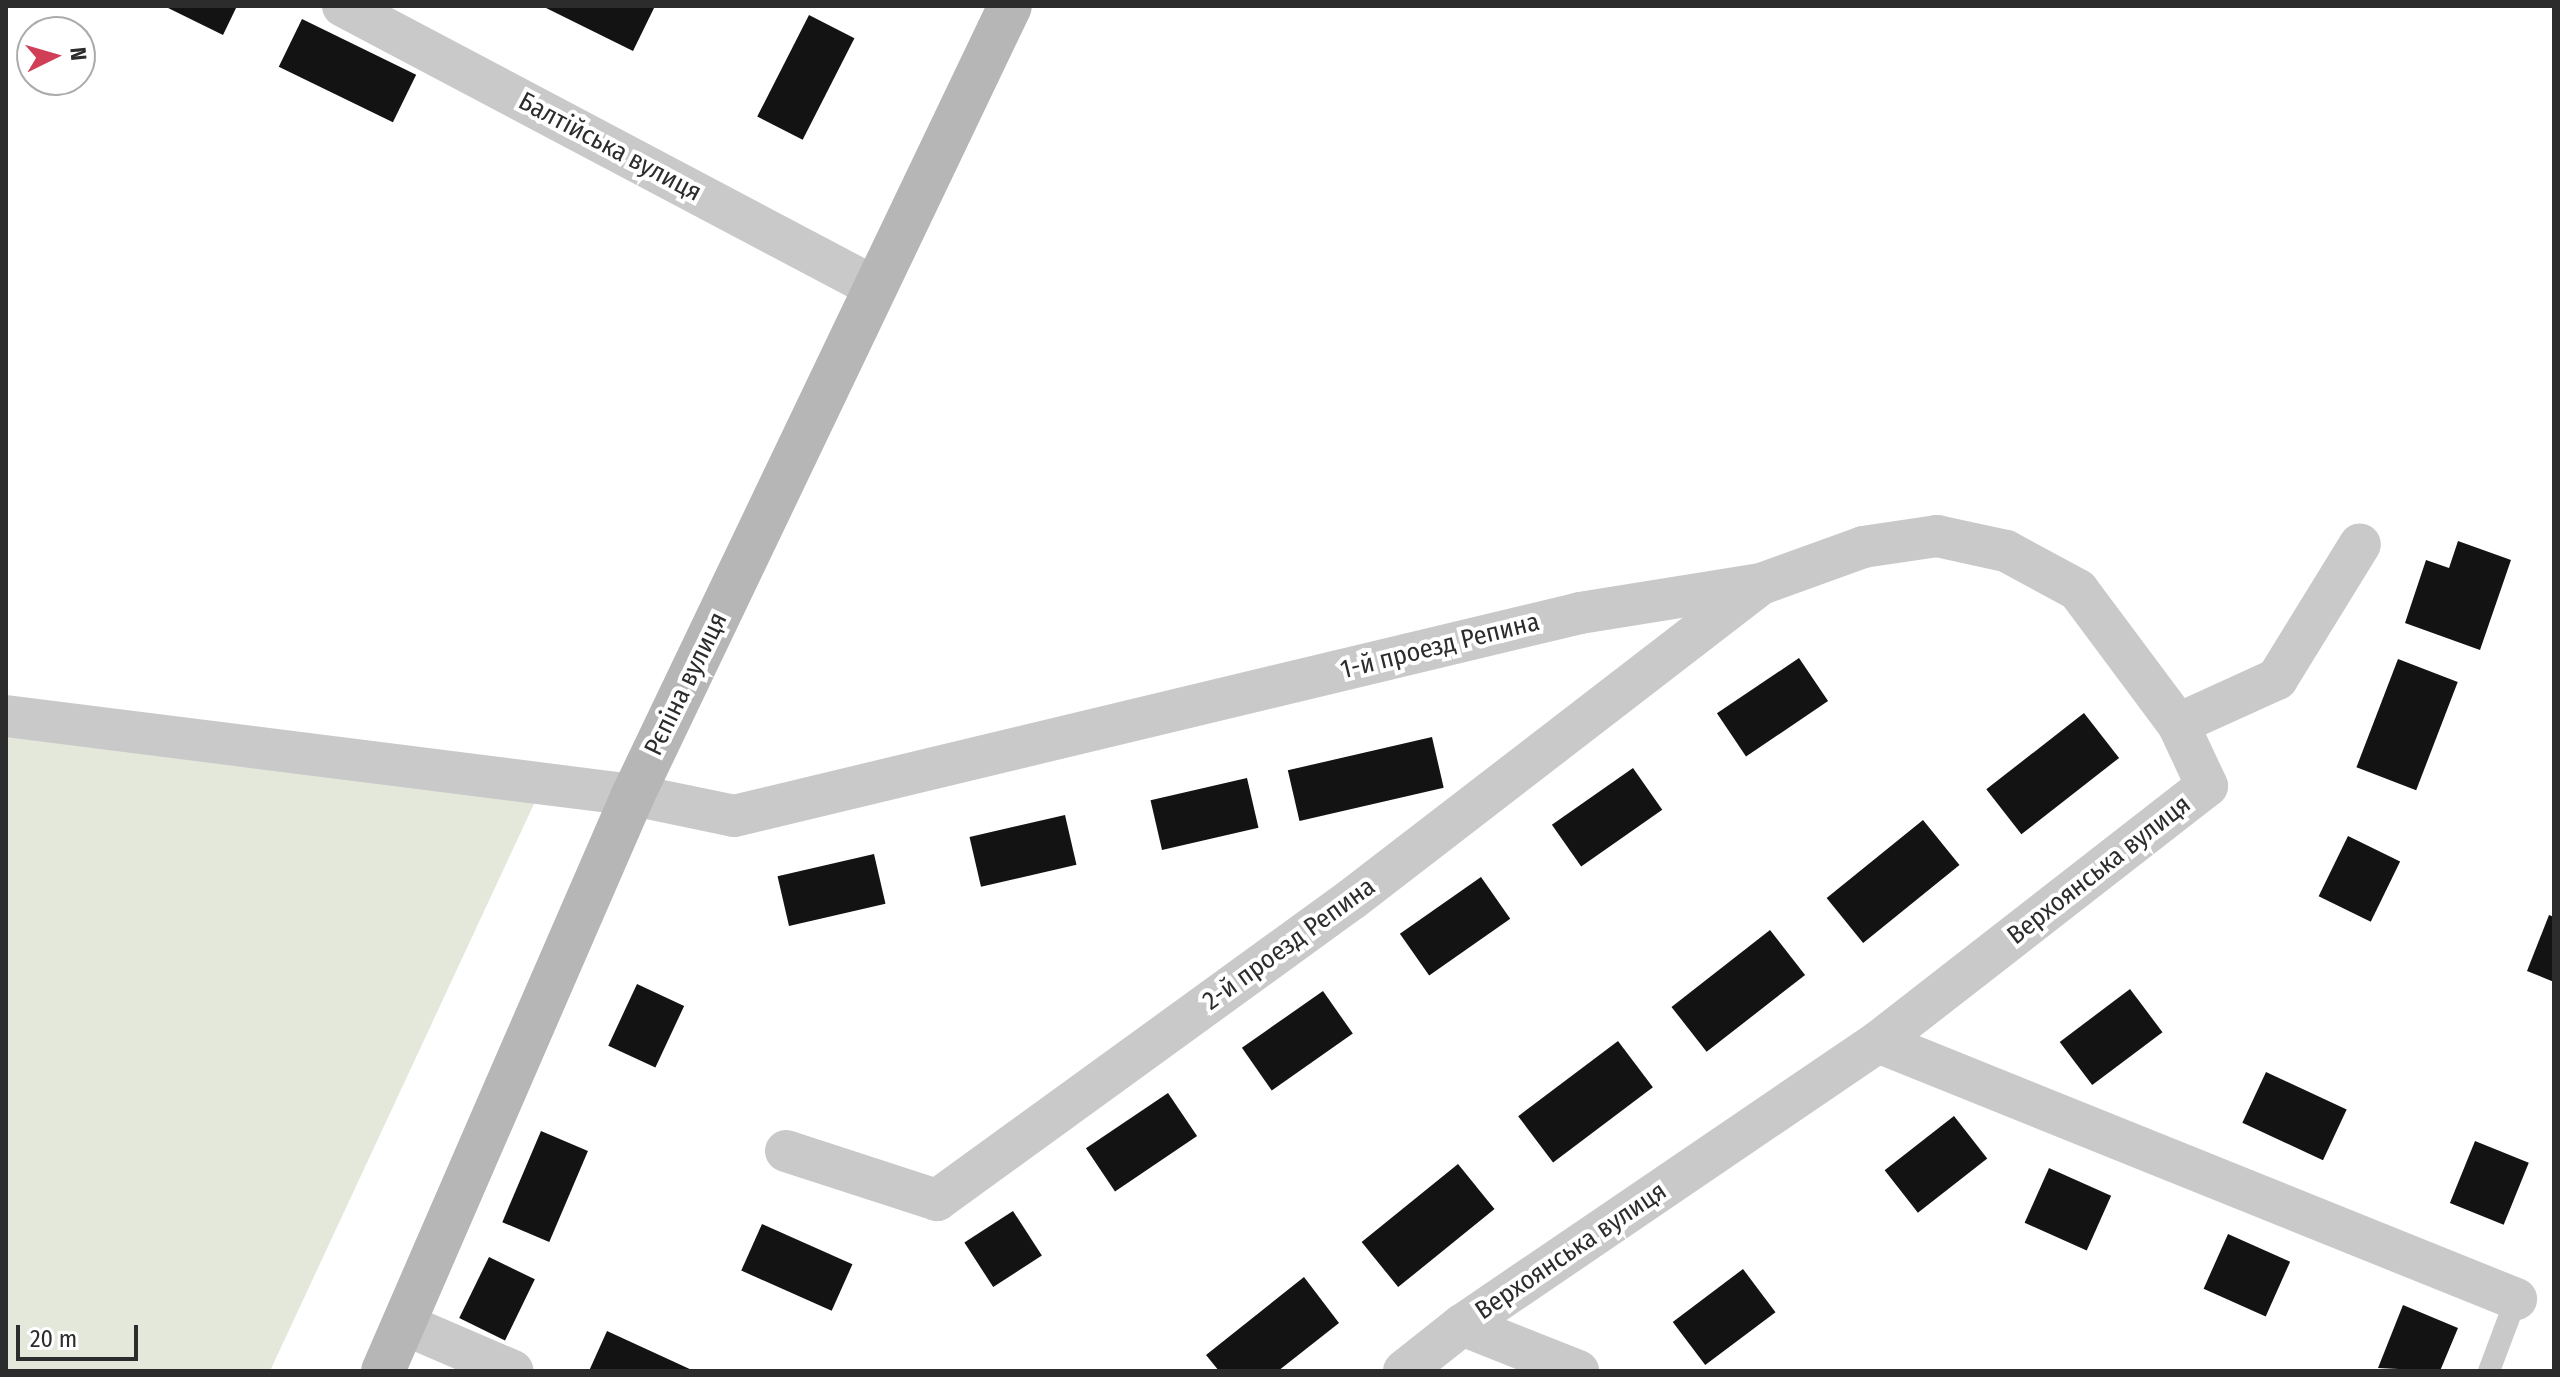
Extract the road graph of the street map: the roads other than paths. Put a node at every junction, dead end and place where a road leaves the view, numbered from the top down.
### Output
1 (343, 6) edge
2 (1010, 6) edge
3 (876, 288) junction
4 (2360, 544) dead end
5 (1761, 584) junction
6 (6, 716) edge
7 (2178, 724) junction
8 (633, 795) junction
9 (1878, 1042) junction
10 (786, 1151) dead end
11 (2516, 1299) joint
12 (406, 1325) junction
13 (1462, 1325) junction
14 (383, 1371) edge
15 (513, 1371) edge
16 (1404, 1371) edge
17 (1578, 1371) edge
18 (2489, 1371) edge

1 - 3 street, Балтійська вулиця
2 - 3 street, Рєпіна вулиця
3 - 8 street, Рєпіна вулиця
4 - 7 street
5 - 7 street, 1-й проезд Репина
5 - 8 street, 1-й проезд Репина
5 - 10 street, 2-й проезд Репина
6 - 8 street, 1-й проезд Репина
7 - 9 street, Верхоянська вулиця
8 - 12 street, Рєпіна вулиця
9 - 11 street
9 - 13 street, Верхоянська вулиця
11 - 18 lane
12 - 14 street, Рєпіна вулиця
12 - 15 street
13 - 16 street, Верхоянська вулиця
13 - 17 street, Верхоянська вулиця

